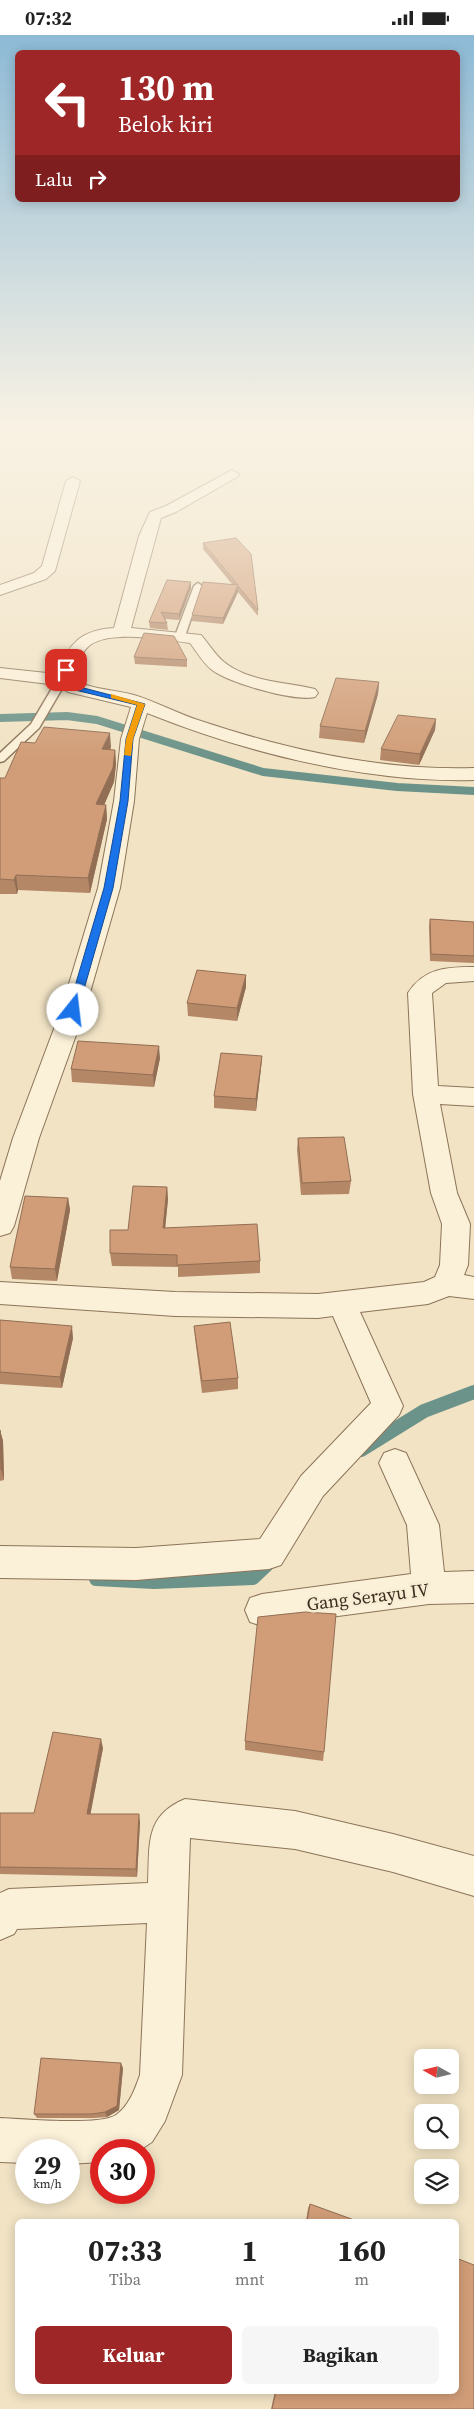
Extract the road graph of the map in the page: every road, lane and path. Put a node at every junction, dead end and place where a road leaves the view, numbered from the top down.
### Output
1 (57, 538) edge
2 (146, 538) edge
3 (198, 587) dead end
4 (0, 590) edge
5 (121, 633) junction
6 (180, 636) junction
7 (0, 673) edge
8 (62, 679) junction
9 (309, 693) dead end
10 (141, 704) junction
11 (0, 759) edge
12 (474, 774) edge
13 (474, 974) edge
14 (426, 1094) junction
15 (474, 1097) edge
16 (465, 1225) edge
17 (0, 1226) edge
18 (461, 1286) edge
19 (0, 1293) edge
20 (342, 1304) junction
21 (396, 1463) dead end
22 (0, 1562) edge
23 (474, 1587) edge
24 (429, 1588) junction
25 (262, 1610) dead end
26 (474, 1876) edge
27 (167, 1902) junction
28 (0, 1920) edge
29 (0, 2140) edge

1 - 4 street
2 - 5 street
3 - 6 lane
5 - 6 street
5 - 8 street
6 - 9 street
7 - 8 street
8 - 10 street
8 - 11 lane
10 - 12 street
10 - 17 street
13 - 14 street
14 - 15 street
14 - 16 street
16 - 18 street
18 - 20 street
19 - 20 street
20 - 22 street
21 - 24 street
23 - 24 street, Gang Serayu IV
24 - 25 street, Gang Serayu IV
26 - 27 street
27 - 28 street
27 - 29 street

